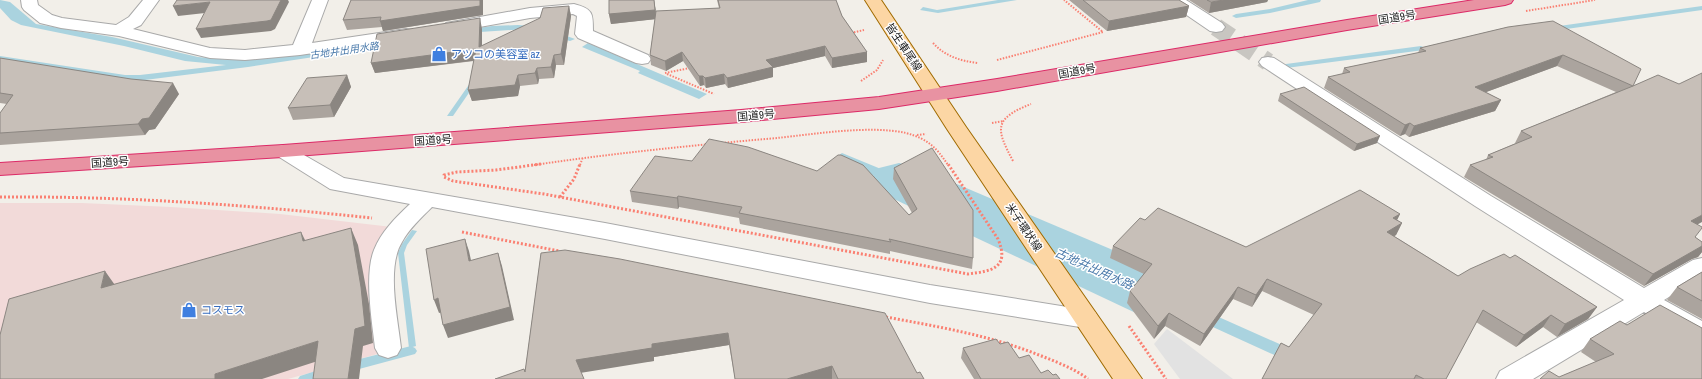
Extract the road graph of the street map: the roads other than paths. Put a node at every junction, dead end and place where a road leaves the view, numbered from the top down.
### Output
1 (29, 0) edge
2 (151, 0) edge
3 (320, 0) edge
4 (507, 0) edge
5 (873, 0) edge
6 (1175, 0) edge
7 (1505, 0) edge
8 (586, 6) edge
9 (505, 18) junction
10 (1216, 27) tunnel mouth
11 (118, 31) junction
12 (300, 50) junction
13 (642, 59) road end
14 (1268, 62) tunnel mouth
15 (935, 95) junction
16 (283, 151) junction
17 (0, 169) edge
18 (426, 200) junction
19 (1702, 266) edge
20 (1643, 300) junction
21 (1086, 319) junction
22 (1702, 333) edge
23 (388, 348) dead end
24 (1128, 379) edge
25 (1510, 379) edge

1 - 11 street
2 - 11 street
3 - 12 street
4 - 9 street
5 - 15 main road, 皆生車尾線
6 - 10 street
7 - 15 highway, 国道9号
8 - 9 street
8 - 13 street
9 - 12 street
11 - 12 street
14 - 20 street
15 - 16 highway, 国道9号
15 - 21 main road, 米子環状線
16 - 17 highway, 国道9号
16 - 18 street
18 - 21 street
18 - 23 street
19 - 20 street
20 - 22 street
20 - 25 street
21 - 24 main road, 米子環状線

